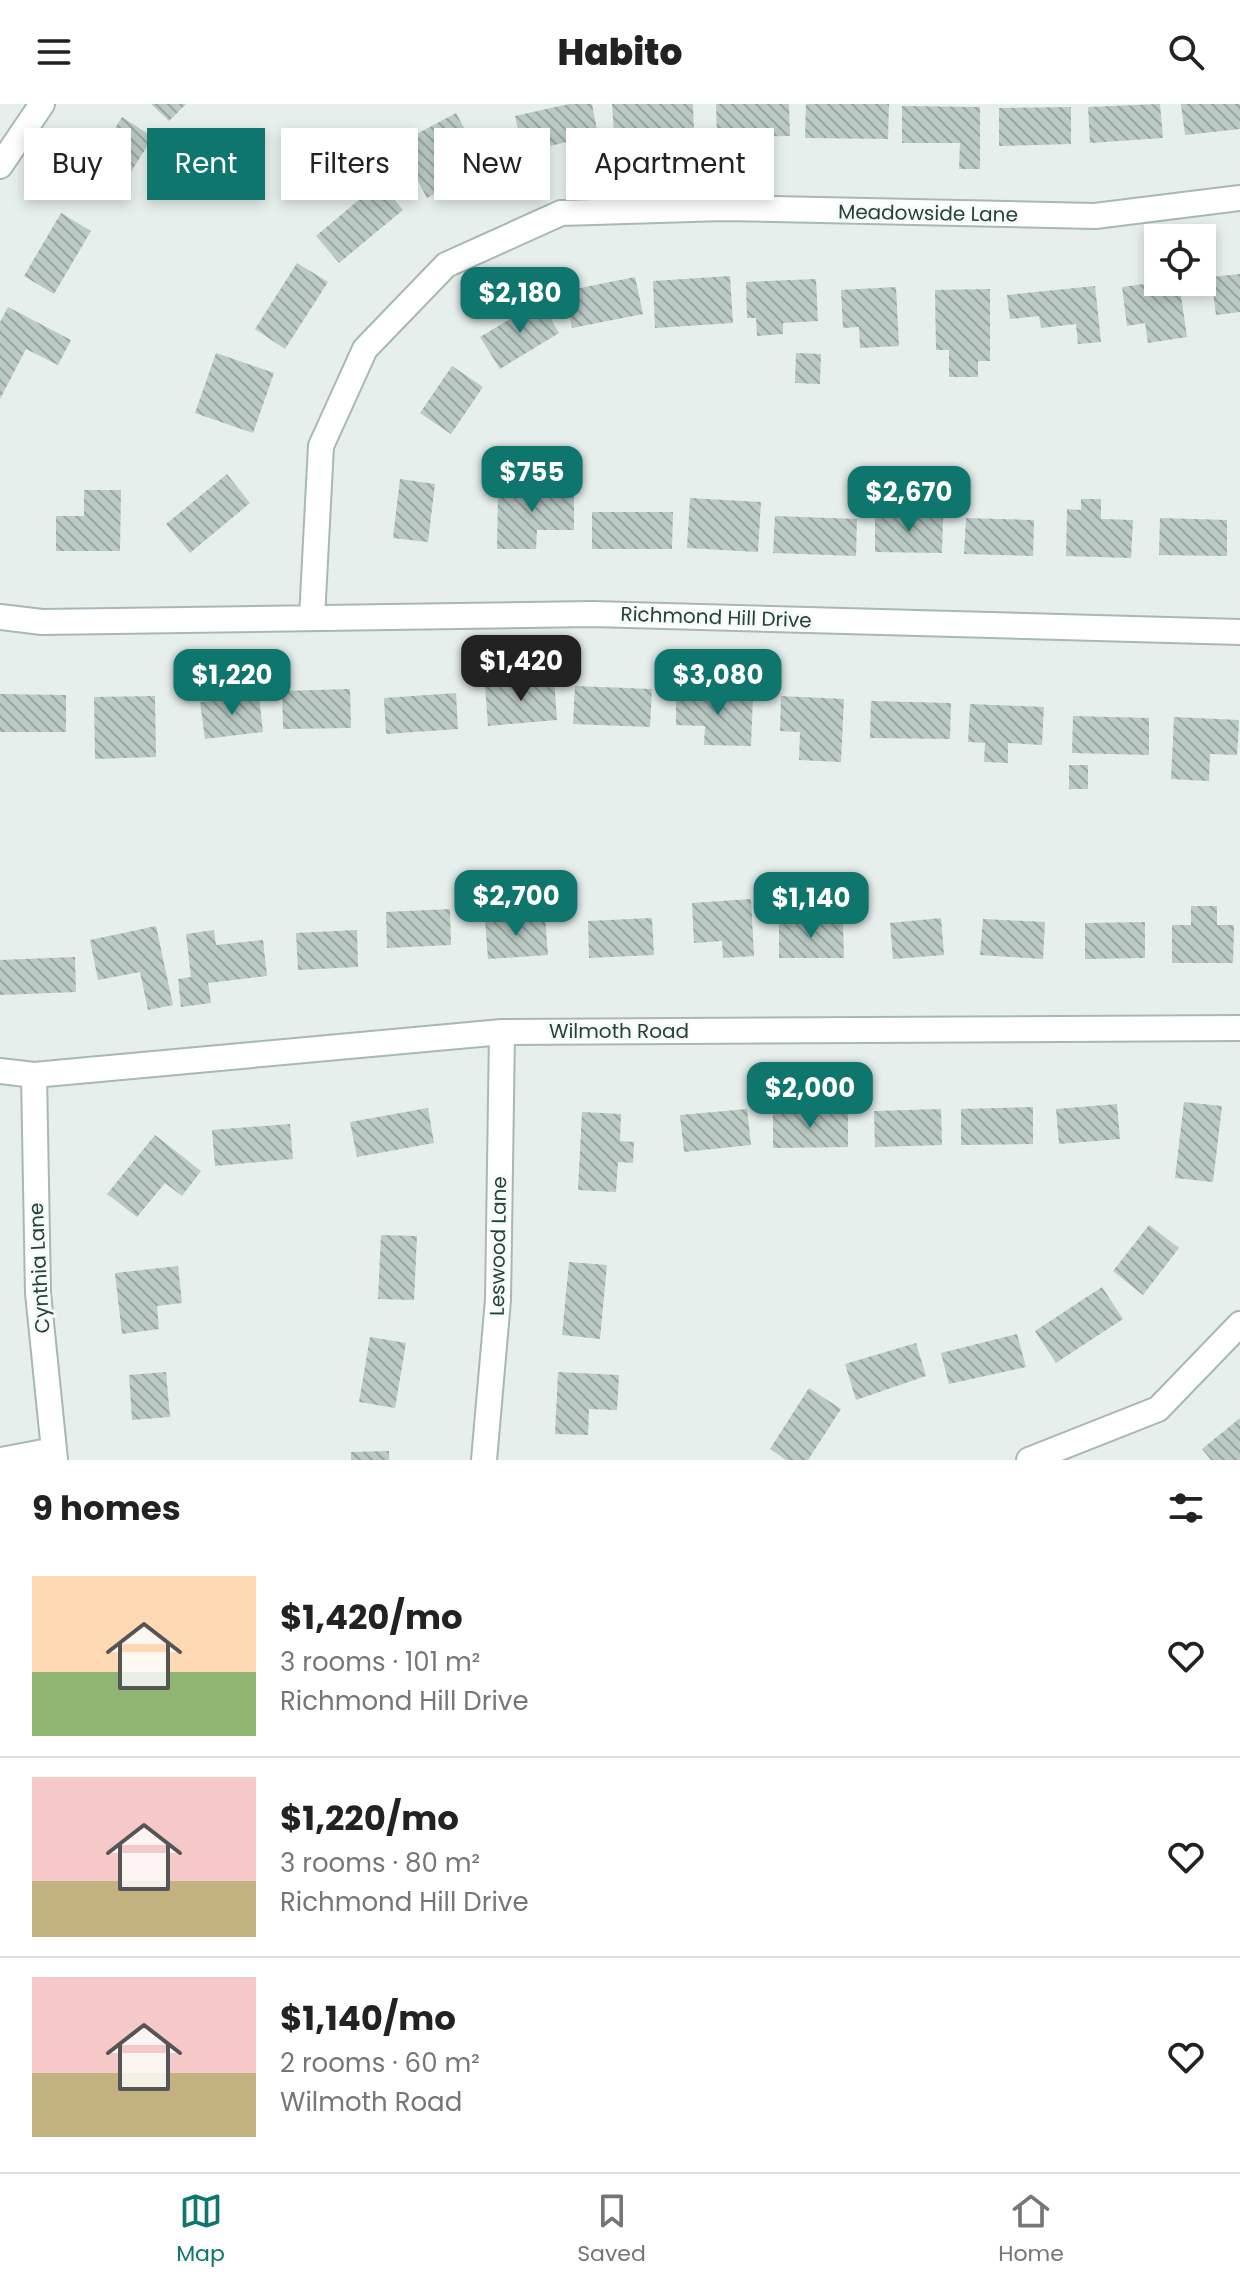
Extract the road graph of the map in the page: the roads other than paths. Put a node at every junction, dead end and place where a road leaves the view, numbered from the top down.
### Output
1 (42, 104) edge
2 (0, 166) edge
3 (1240, 198) edge
4 (0, 617) edge
5 (312, 618) junction
6 (1240, 632) edge
7 (1240, 1028) edge
8 (502, 1032) junction
9 (0, 1071) edge
10 (34, 1075) junction
11 (1240, 1324) edge
12 (55, 1455) edge
13 (1, 1460) edge
14 (484, 1460) edge
15 (1029, 1460) edge

1 - 2 street
3 - 5 street, Meadowside Lane
4 - 5 street, Richmond Hill Drive
5 - 6 street, Richmond Hill Drive
7 - 8 street, Wilmoth Road
8 - 10 street, Wilmoth Road
8 - 14 street, Leswood Lane
9 - 10 street, Wilmoth Road
10 - 12 street, Cynthia Lane
11 - 15 street
12 - 13 street

